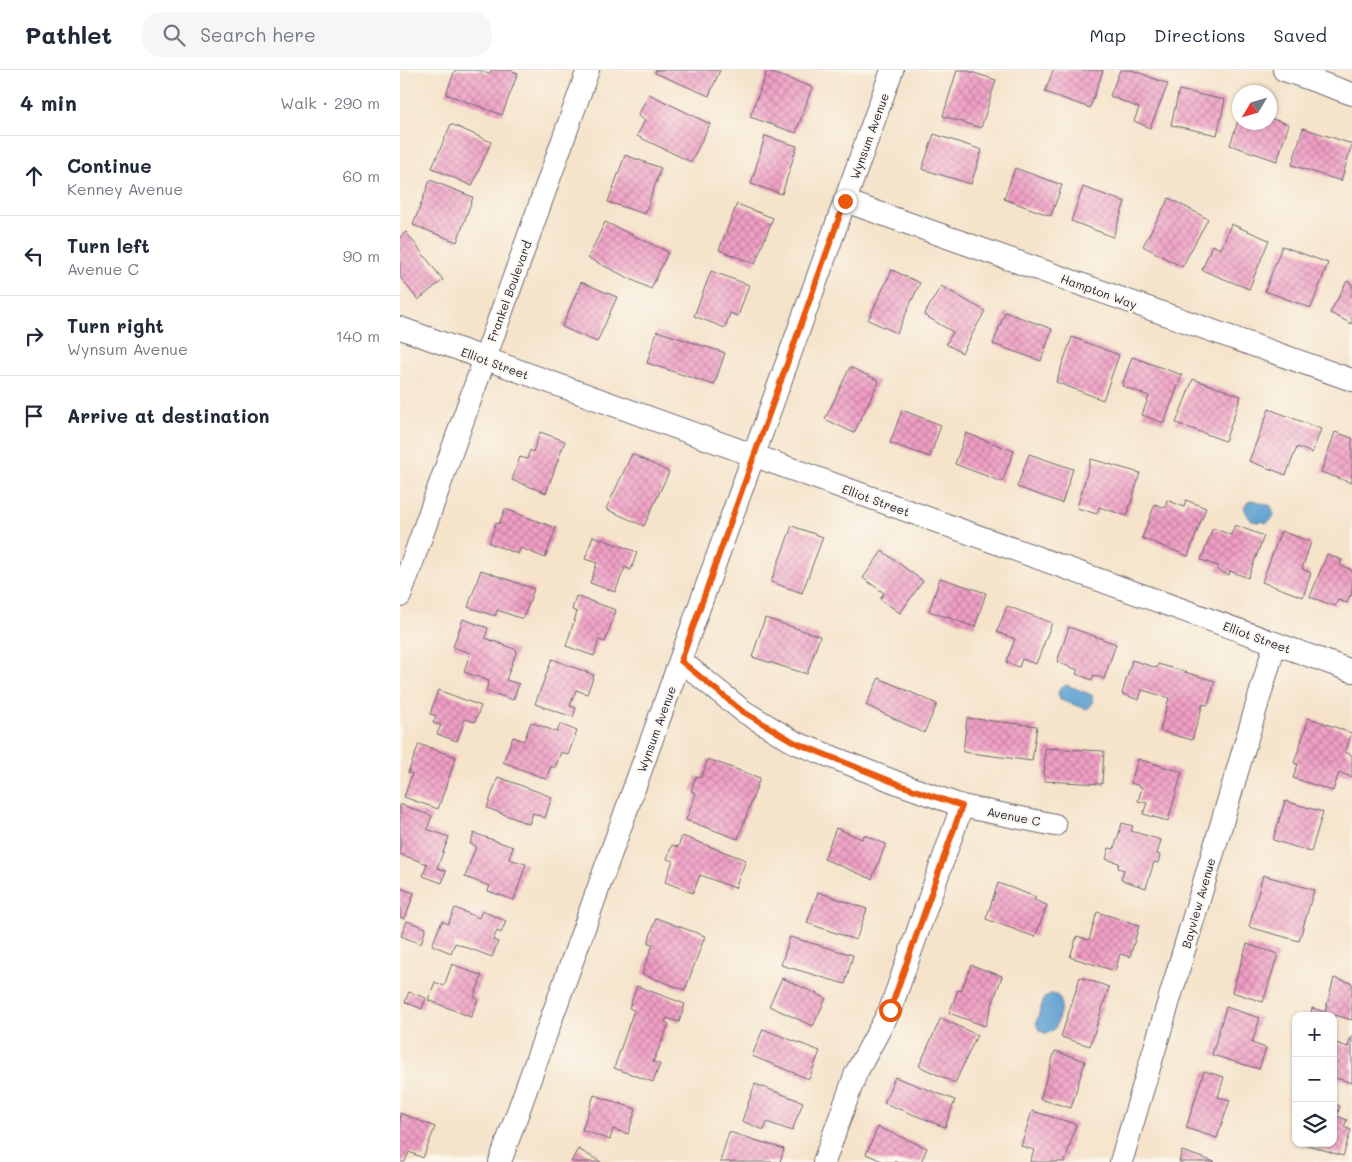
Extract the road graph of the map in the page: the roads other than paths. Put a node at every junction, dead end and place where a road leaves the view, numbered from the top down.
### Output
1 (588, 70) edge
2 (892, 70) edge
3 (1284, 70) edge
4 (1352, 94) edge
5 (845, 201) junction
6 (400, 328) edge
7 (485, 359) junction
8 (1352, 380) edge
9 (754, 456) junction
10 (400, 596) edge
11 (1275, 644) junction
12 (681, 661) junction
13 (1352, 671) edge
14 (962, 806) junction
15 (1055, 824) dead end
16 (500, 1162) edge
17 (824, 1162) edge
18 (1122, 1162) edge

1 - 7 street, Frankel Boulevard
2 - 5 street, Wynsum Avenue
3 - 4 street
5 - 8 street, Hampton Way
5 - 9 street, Wynsum Avenue
6 - 7 street, Elliot Street
7 - 9 street, Elliot Street
7 - 10 street, Frankel Boulevard
9 - 11 street, Elliot Street
9 - 12 street, Wynsum Avenue
11 - 13 street, Elliot Street
11 - 18 street, Bayview Avenue
12 - 14 street, Avenue C
12 - 16 street, Wynsum Avenue
14 - 15 street, Avenue C
14 - 17 street

